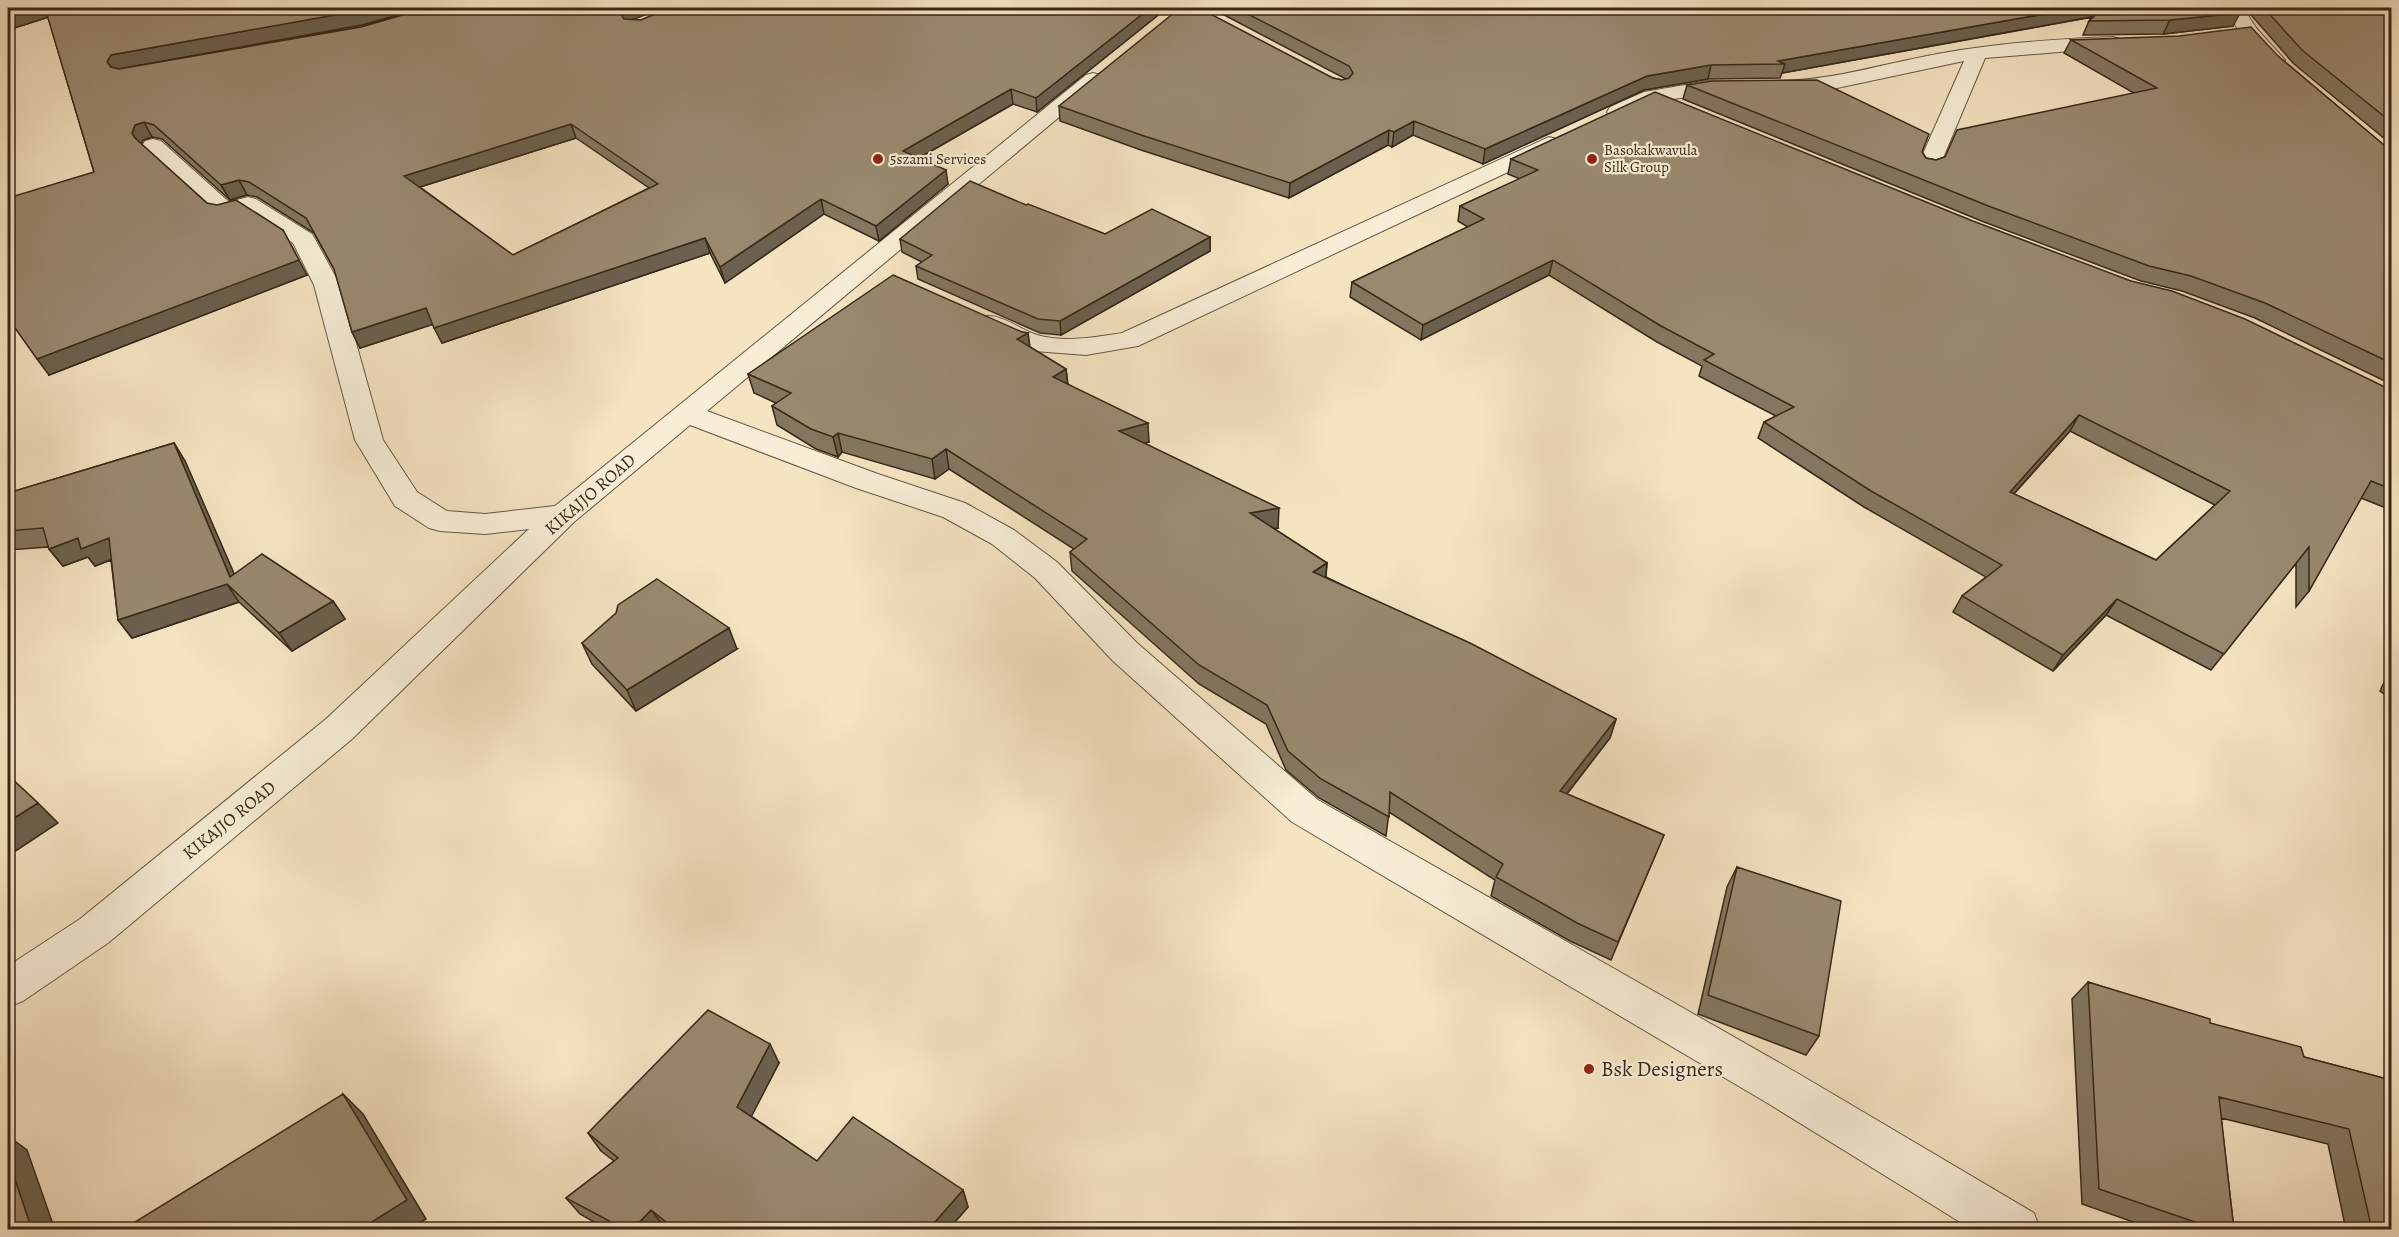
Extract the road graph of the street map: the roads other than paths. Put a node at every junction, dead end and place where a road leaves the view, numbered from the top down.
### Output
1 (2234, 8) edge
2 (2139, 42) edge
3 (1977, 54) junction
4 (1117, 60) edge
5 (2288, 71) edge
6 (1651, 96) junction
7 (1695, 114) edge
8 (1598, 121) edge
9 (1566, 136) edge
10 (153, 146) edge
11 (1929, 165) edge
12 (970, 314) edge
13 (685, 413) junction
14 (563, 515) junction
15 (8, 988) edge
16 (2017, 1230) edge

1 - 5 street
2 - 3 street
3 - 6 street
3 - 11 street
4 - 13 street, KIKAJJO ROAD
6 - 7 street
6 - 8 street
9 - 12 street
10 - 14 street
13 - 14 street, KIKAJJO ROAD
13 - 16 street
14 - 15 street, KIKAJJO ROAD

